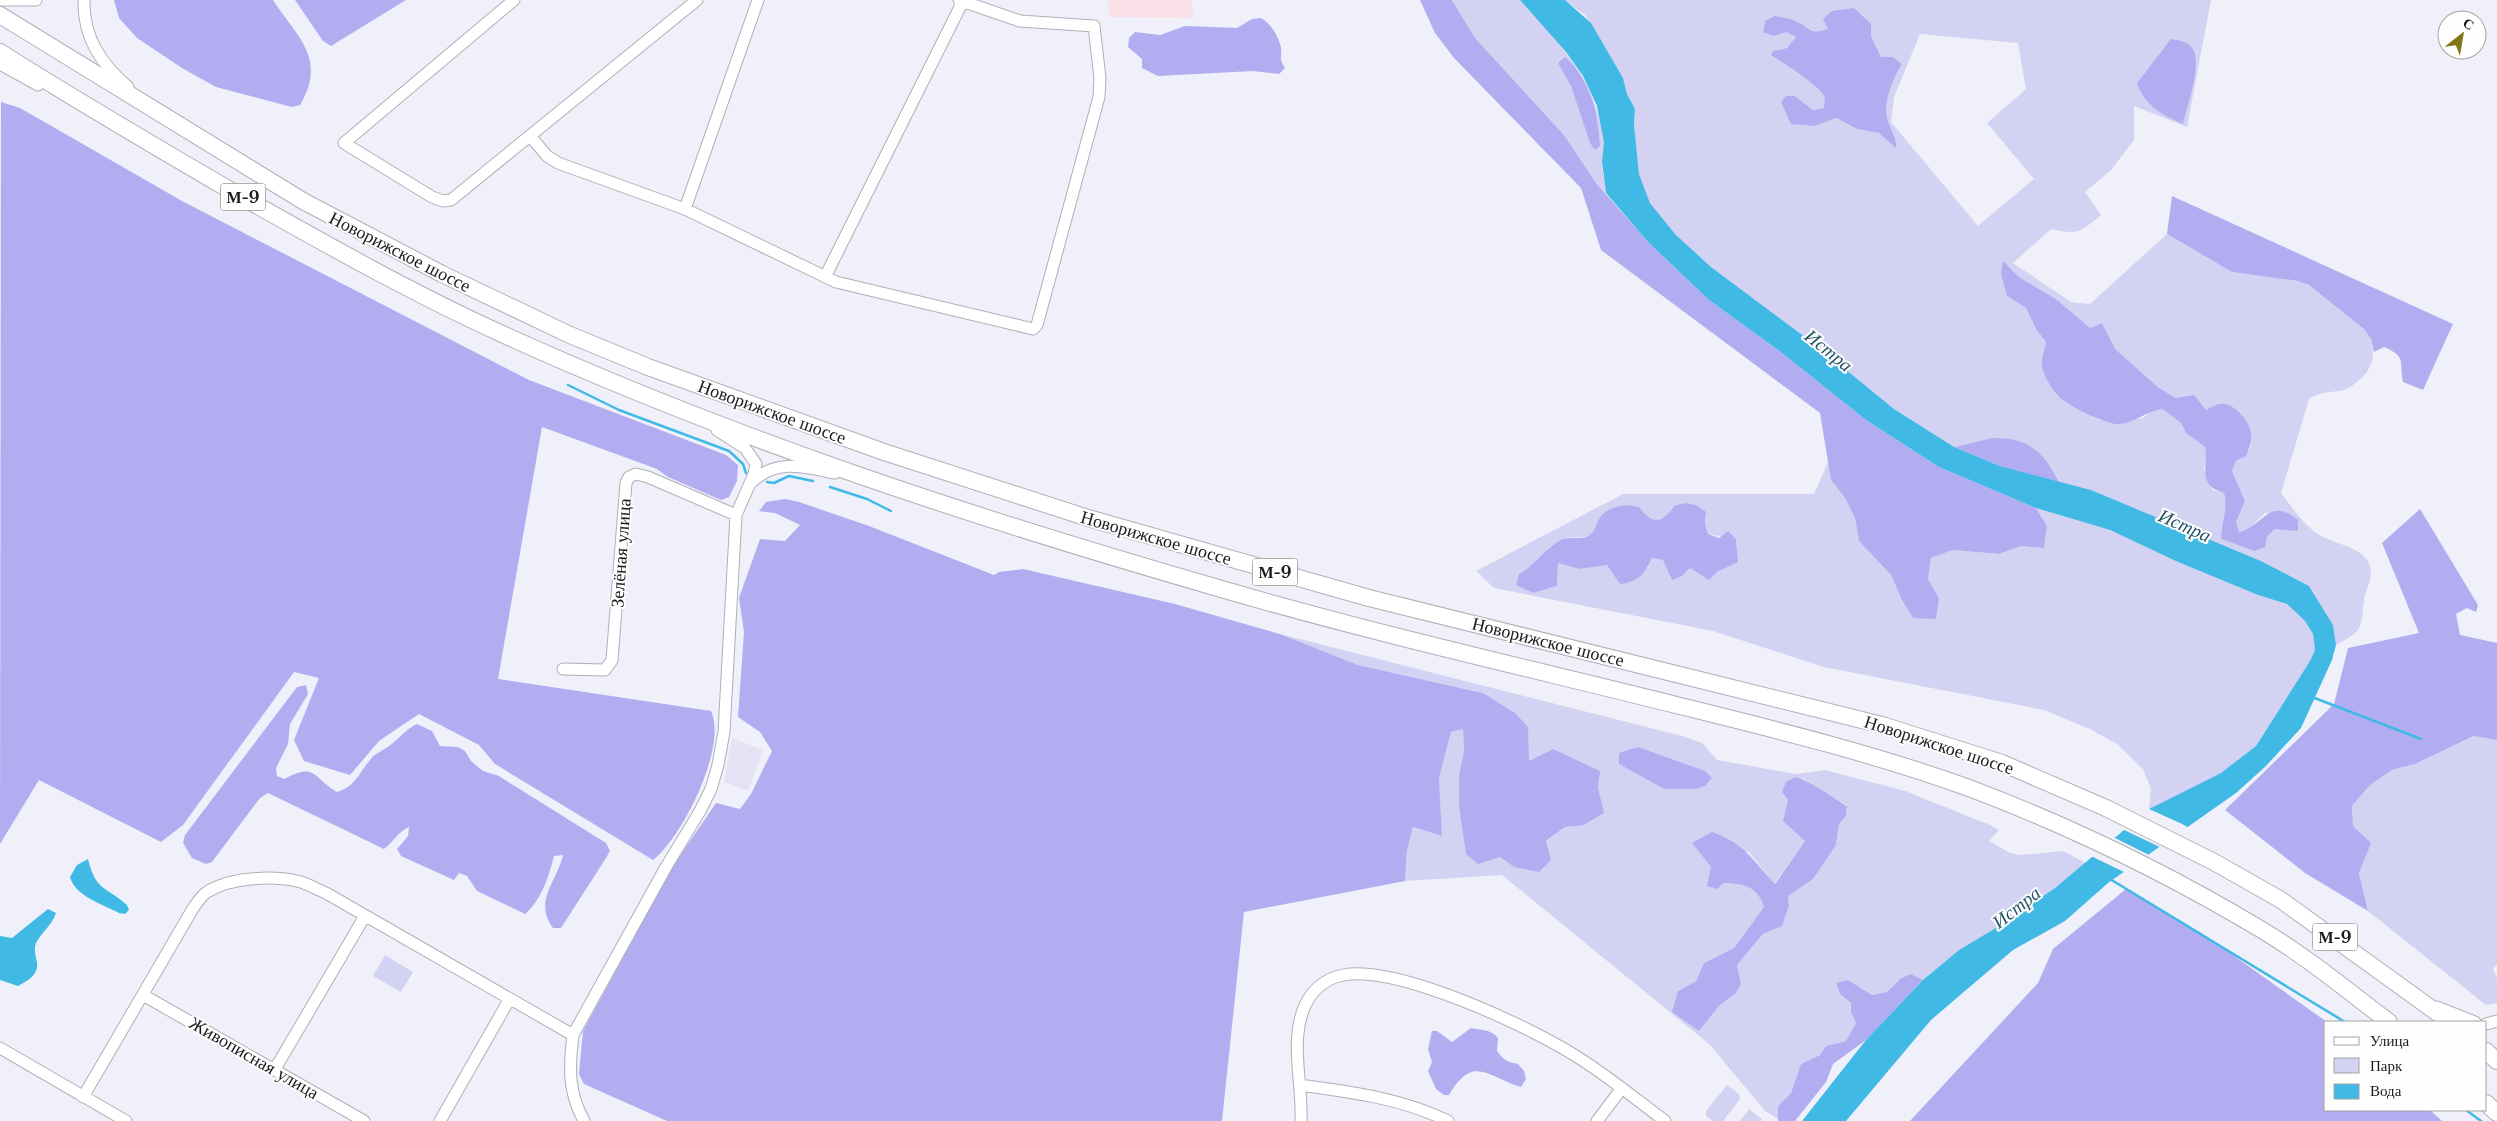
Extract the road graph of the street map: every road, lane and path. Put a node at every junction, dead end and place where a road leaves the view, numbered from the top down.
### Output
1 (1, 0) edge
2 (36, 0) edge
3 (84, 0) edge
4 (514, 0) edge
5 (697, 0) edge
6 (758, 0) edge
7 (961, 1) edge
8 (0, 15) edge
9 (0, 52) edge
10 (0, 64) edge
11 (94, 110) junction
12 (531, 137) junction
13 (211, 146) junction
14 (685, 209) junction
15 (825, 277) junction
16 (659, 401) junction
17 (885, 483) junction
18 (751, 484) junction
19 (736, 515) junction
20 (563, 669) dead end
21 (364, 916) junction
22 (143, 994) junction
23 (2420, 999) junction
24 (510, 1000) junction
25 (2388, 1021) edge
26 (2449, 1021) edge
27 (2473, 1021) edge
28 (573, 1035) junction
29 (0, 1048) edge
30 (2487, 1052) edge
31 (2497, 1061) edge
32 (275, 1069) junction
33 (1300, 1085) junction
34 (1622, 1088) junction
35 (83, 1097) junction
36 (2487, 1104) edge
37 (2497, 1113) edge
38 (126, 1121) edge
39 (364, 1121) edge
40 (440, 1121) edge
41 (584, 1121) edge
42 (1301, 1121) edge
43 (1448, 1121) edge
44 (1596, 1121) edge
45 (1665, 1121) edge

1 - 2 street
3 - 13 street
4 - 12 street
5 - 12 street
6 - 14 street
7 - 15 street
7 - 15 street
8 - 13 highway, Новорижское шоссе / М-9
9 - 11 highway, Новорижское шоссе / М-9
10 - 11 street
11 - 16 highway, Новорижское шоссе / М-9
12 - 14 street
13 - 23 highway, Новорижское шоссе / М-9
14 - 15 street
16 - 17 highway, Новорижское шоссе / М-9
16 - 18 street
17 - 18 street
17 - 25 highway, Новорижское шоссе / М-9
18 - 19 street
19 - 20 street, Зелёная улица
19 - 28 street
21 - 22 street
21 - 24 street
21 - 32 street
22 - 32 street, Живописная улица
22 - 35 street
23 - 26 highway, Новорижское шоссе / М-9
23 - 27 street
24 - 28 street
24 - 40 street
28 - 41 street
29 - 35 street
30 - 31 highway
32 - 39 street, Живописная улица
33 - 34 street
33 - 42 street
33 - 43 street
34 - 44 street
34 - 45 street
35 - 38 street
36 - 37 highway

